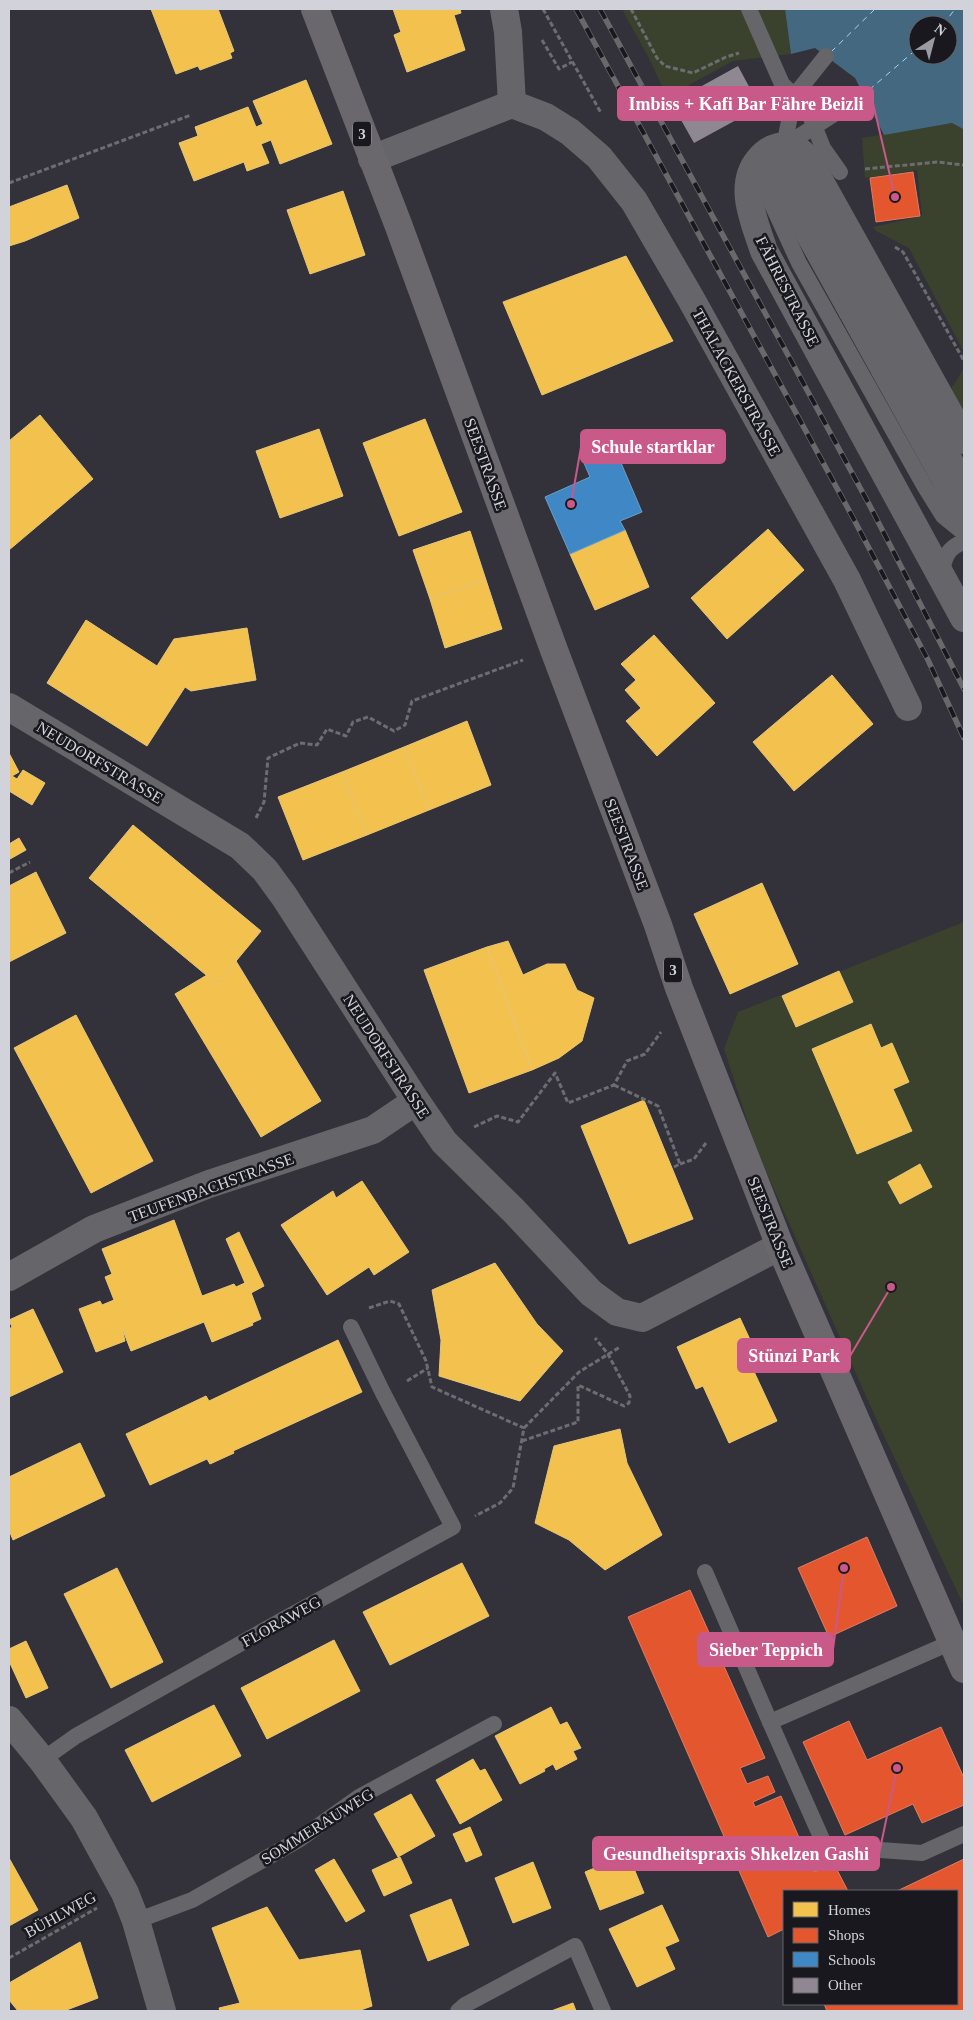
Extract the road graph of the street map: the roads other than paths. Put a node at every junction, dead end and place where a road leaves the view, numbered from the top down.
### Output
1 (315, 9) edge
2 (504, 9) edge
3 (749, 9) edge
4 (826, 56) dead end
5 (864, 94) dead end
6 (794, 96) junction
7 (512, 104) junction
8 (813, 126) junction
9 (784, 146) junction
10 (372, 160) junction
11 (840, 172) road end
12 (964, 440) edge
13 (964, 476) edge
14 (964, 500) edge
15 (964, 519) edge
16 (964, 533) edge
17 (964, 542) edge
18 (941, 575) junction
19 (964, 618) edge
20 (9, 707) edge
21 (908, 707) dead end
22 (416, 1101) junction
23 (780, 1246) junction
24 (9, 1277) edge
25 (351, 1327) dead end
26 (705, 1572) dead end
27 (952, 1642) junction
28 (964, 1669) edge
29 (9, 1720) edge
30 (770, 1722) junction
31 (494, 1724) dead end
32 (42, 1760) junction
33 (964, 1834) edge
34 (136, 1921) junction
35 (162, 2011) edge
36 (458, 2011) edge
37 (603, 2011) edge

1 - 10 main road, SEESTRASSE / 3
2 - 7 street
3 - 6 lane
4 - 6 lane
5 - 8 lane
6 - 8 lane
6 - 9 lane
7 - 10 street
7 - 21 street, THALACKERSTRASSE
8 - 9 lane
8 - 11 lane
9 - 12 street
9 - 13 lane
9 - 14 lane
9 - 15 lane
9 - 16 lane
9 - 18 street, FÄHRESTRASSE
10 - 23 main road, SEESTRASSE / 3
17 - 18 lane
18 - 19 street, FÄHRESTRASSE
20 - 22 street, NEUDORFSTRASSE
22 - 23 street, NEUDORFSTRASSE
22 - 24 street, TEUFENBACHSTRASSE
23 - 27 main road, SEESTRASSE / 3
25 - 32 lane, FLORAWEG
26 - 30 lane
27 - 28 main road, SEESTRASSE / 3
27 - 30 lane
29 - 32 street
30 - 33 lane
31 - 34 lane, SOMMERAUWEG
32 - 34 street
34 - 35 street
36 - 37 lane

